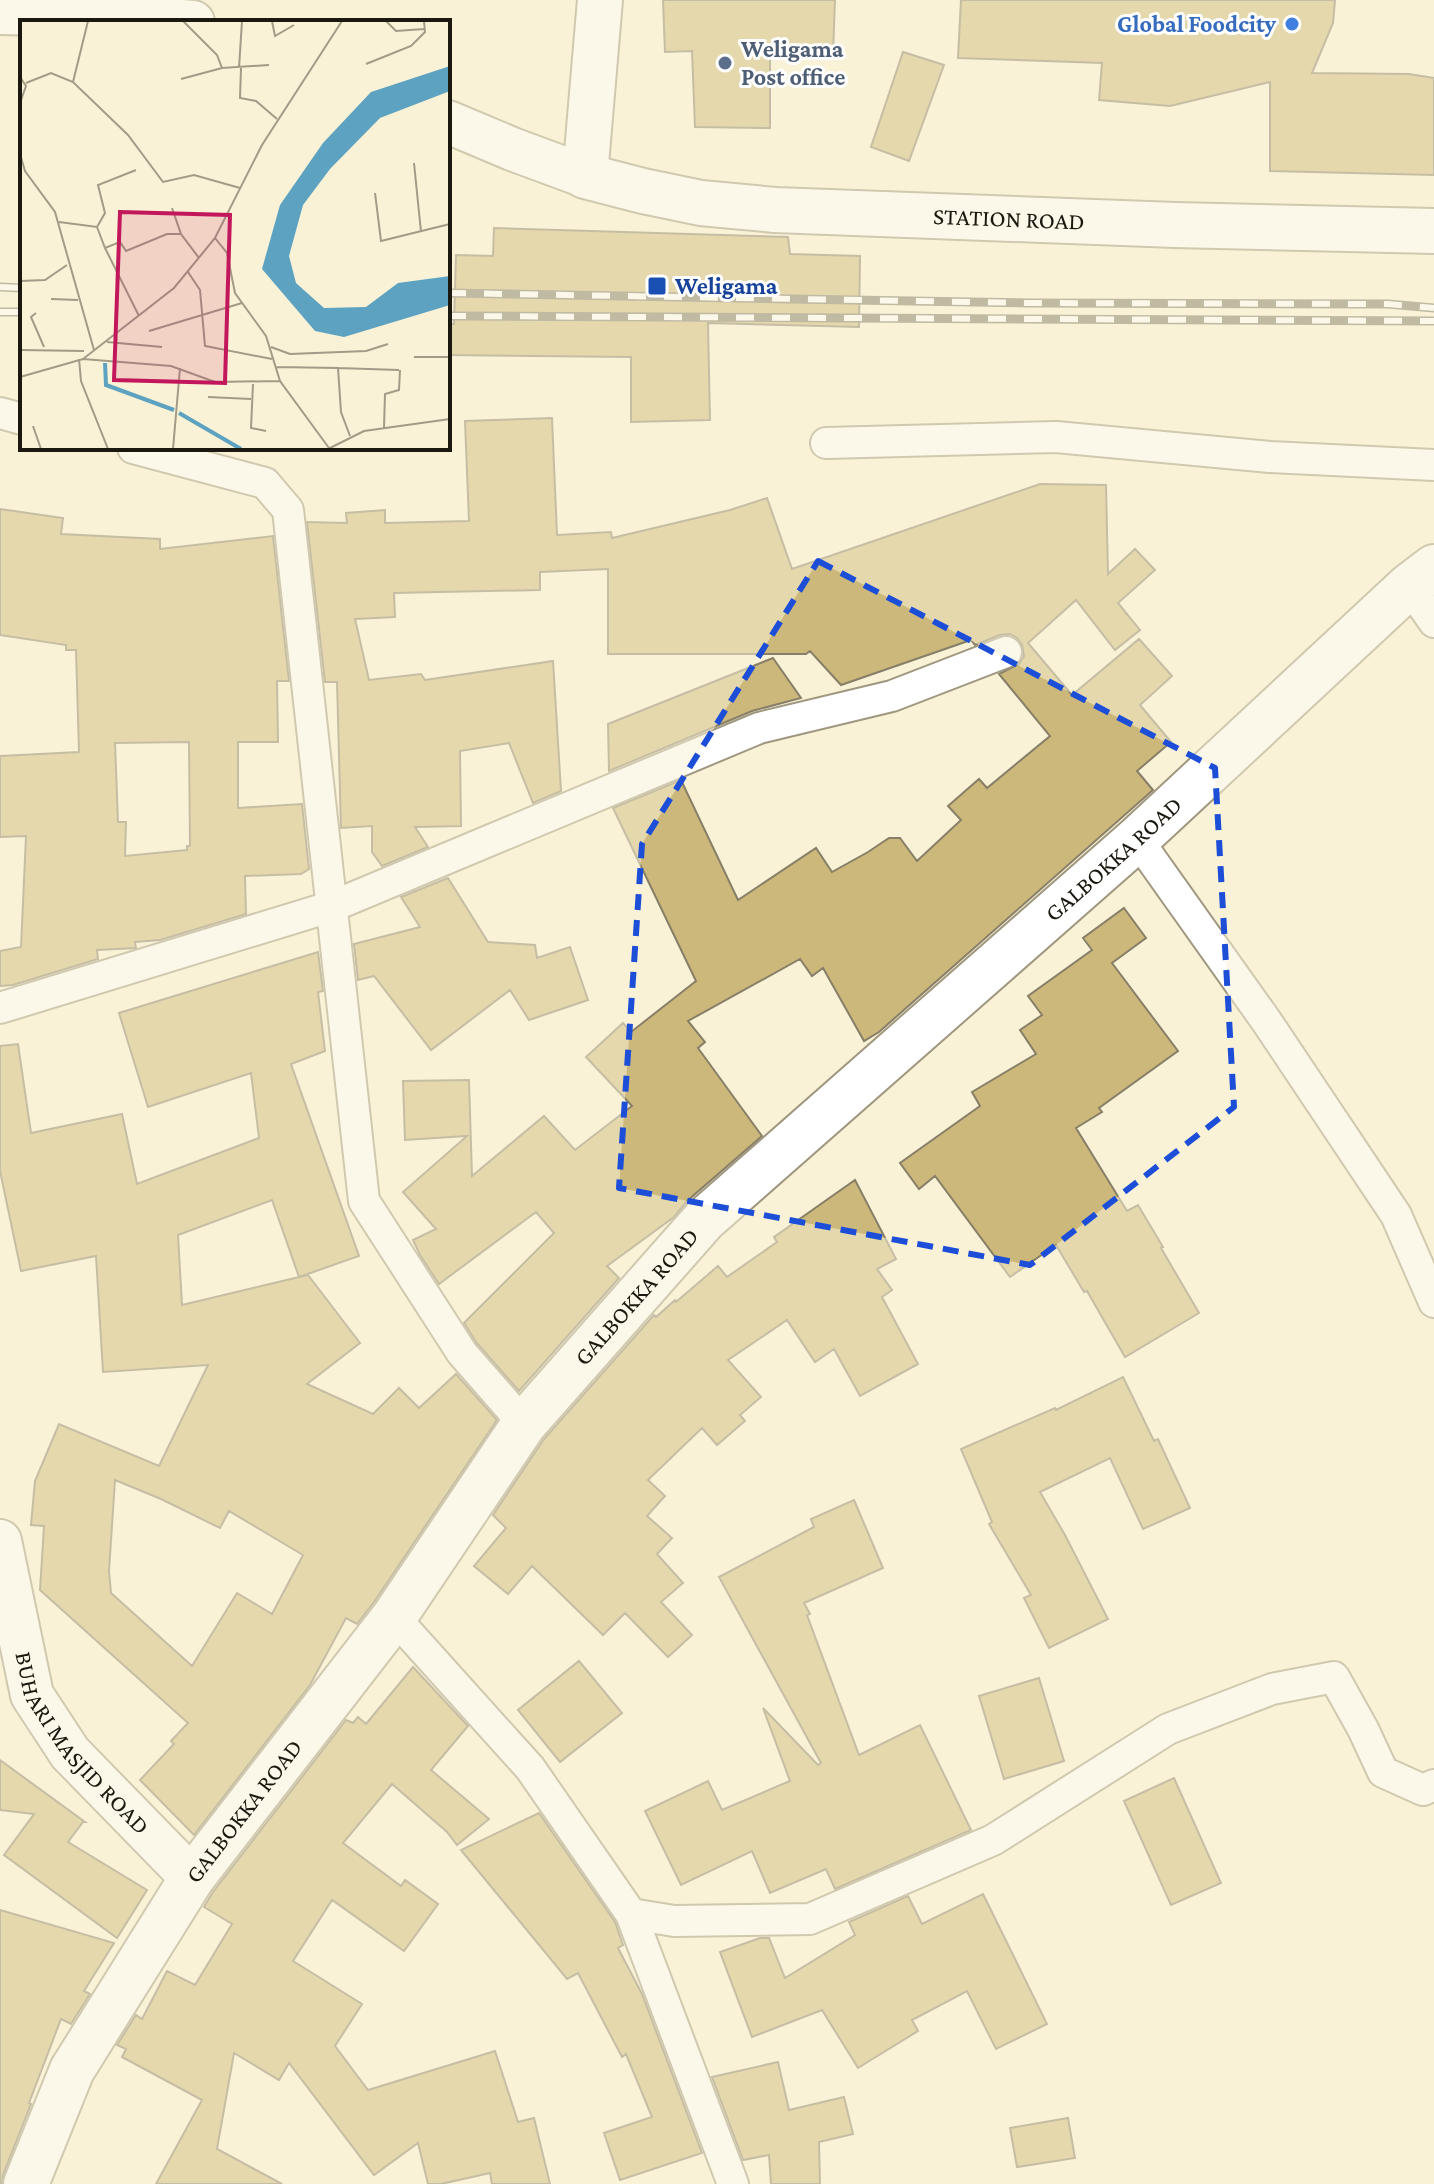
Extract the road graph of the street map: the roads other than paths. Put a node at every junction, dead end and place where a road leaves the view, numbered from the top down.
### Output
1 (600, 0) edge
2 (0, 13) edge
3 (168, 20) edge
4 (450, 123) edge
5 (585, 176) junction
6 (1434, 231) edge
7 (0, 413) edge
8 (20, 418) edge
9 (826, 443) dead end
10 (141, 450) edge
11 (1434, 465) edge
12 (1421, 577) edge
13 (1434, 622) edge
14 (1006, 652) dead end
15 (1137, 839) junction
16 (333, 906) junction
17 (0, 1008) edge
18 (1434, 1302) edge
19 (524, 1424) junction
20 (0, 1541) edge
21 (394, 1617) junction
22 (1434, 1785) edge
23 (192, 1878) junction
24 (631, 1914) junction
25 (26, 2184) edge
26 (733, 2184) edge

1 - 5 main road
2 - 3 main road
4 - 5 main road
5 - 6 main road, STATION ROAD
7 - 8 street
9 - 11 street
10 - 16 street
12 - 13 street
12 - 15 main road, GALBOKKA ROAD
14 - 16 street
15 - 18 street
15 - 19 main road, GALBOKKA ROAD
16 - 17 street
16 - 19 street
19 - 21 main road, GALBOKKA ROAD
20 - 23 main road, BUHARI MASJID ROAD
21 - 23 main road, GALBOKKA ROAD
21 - 24 street
22 - 24 street
23 - 25 main road, GALBOKKA ROAD
24 - 26 street

